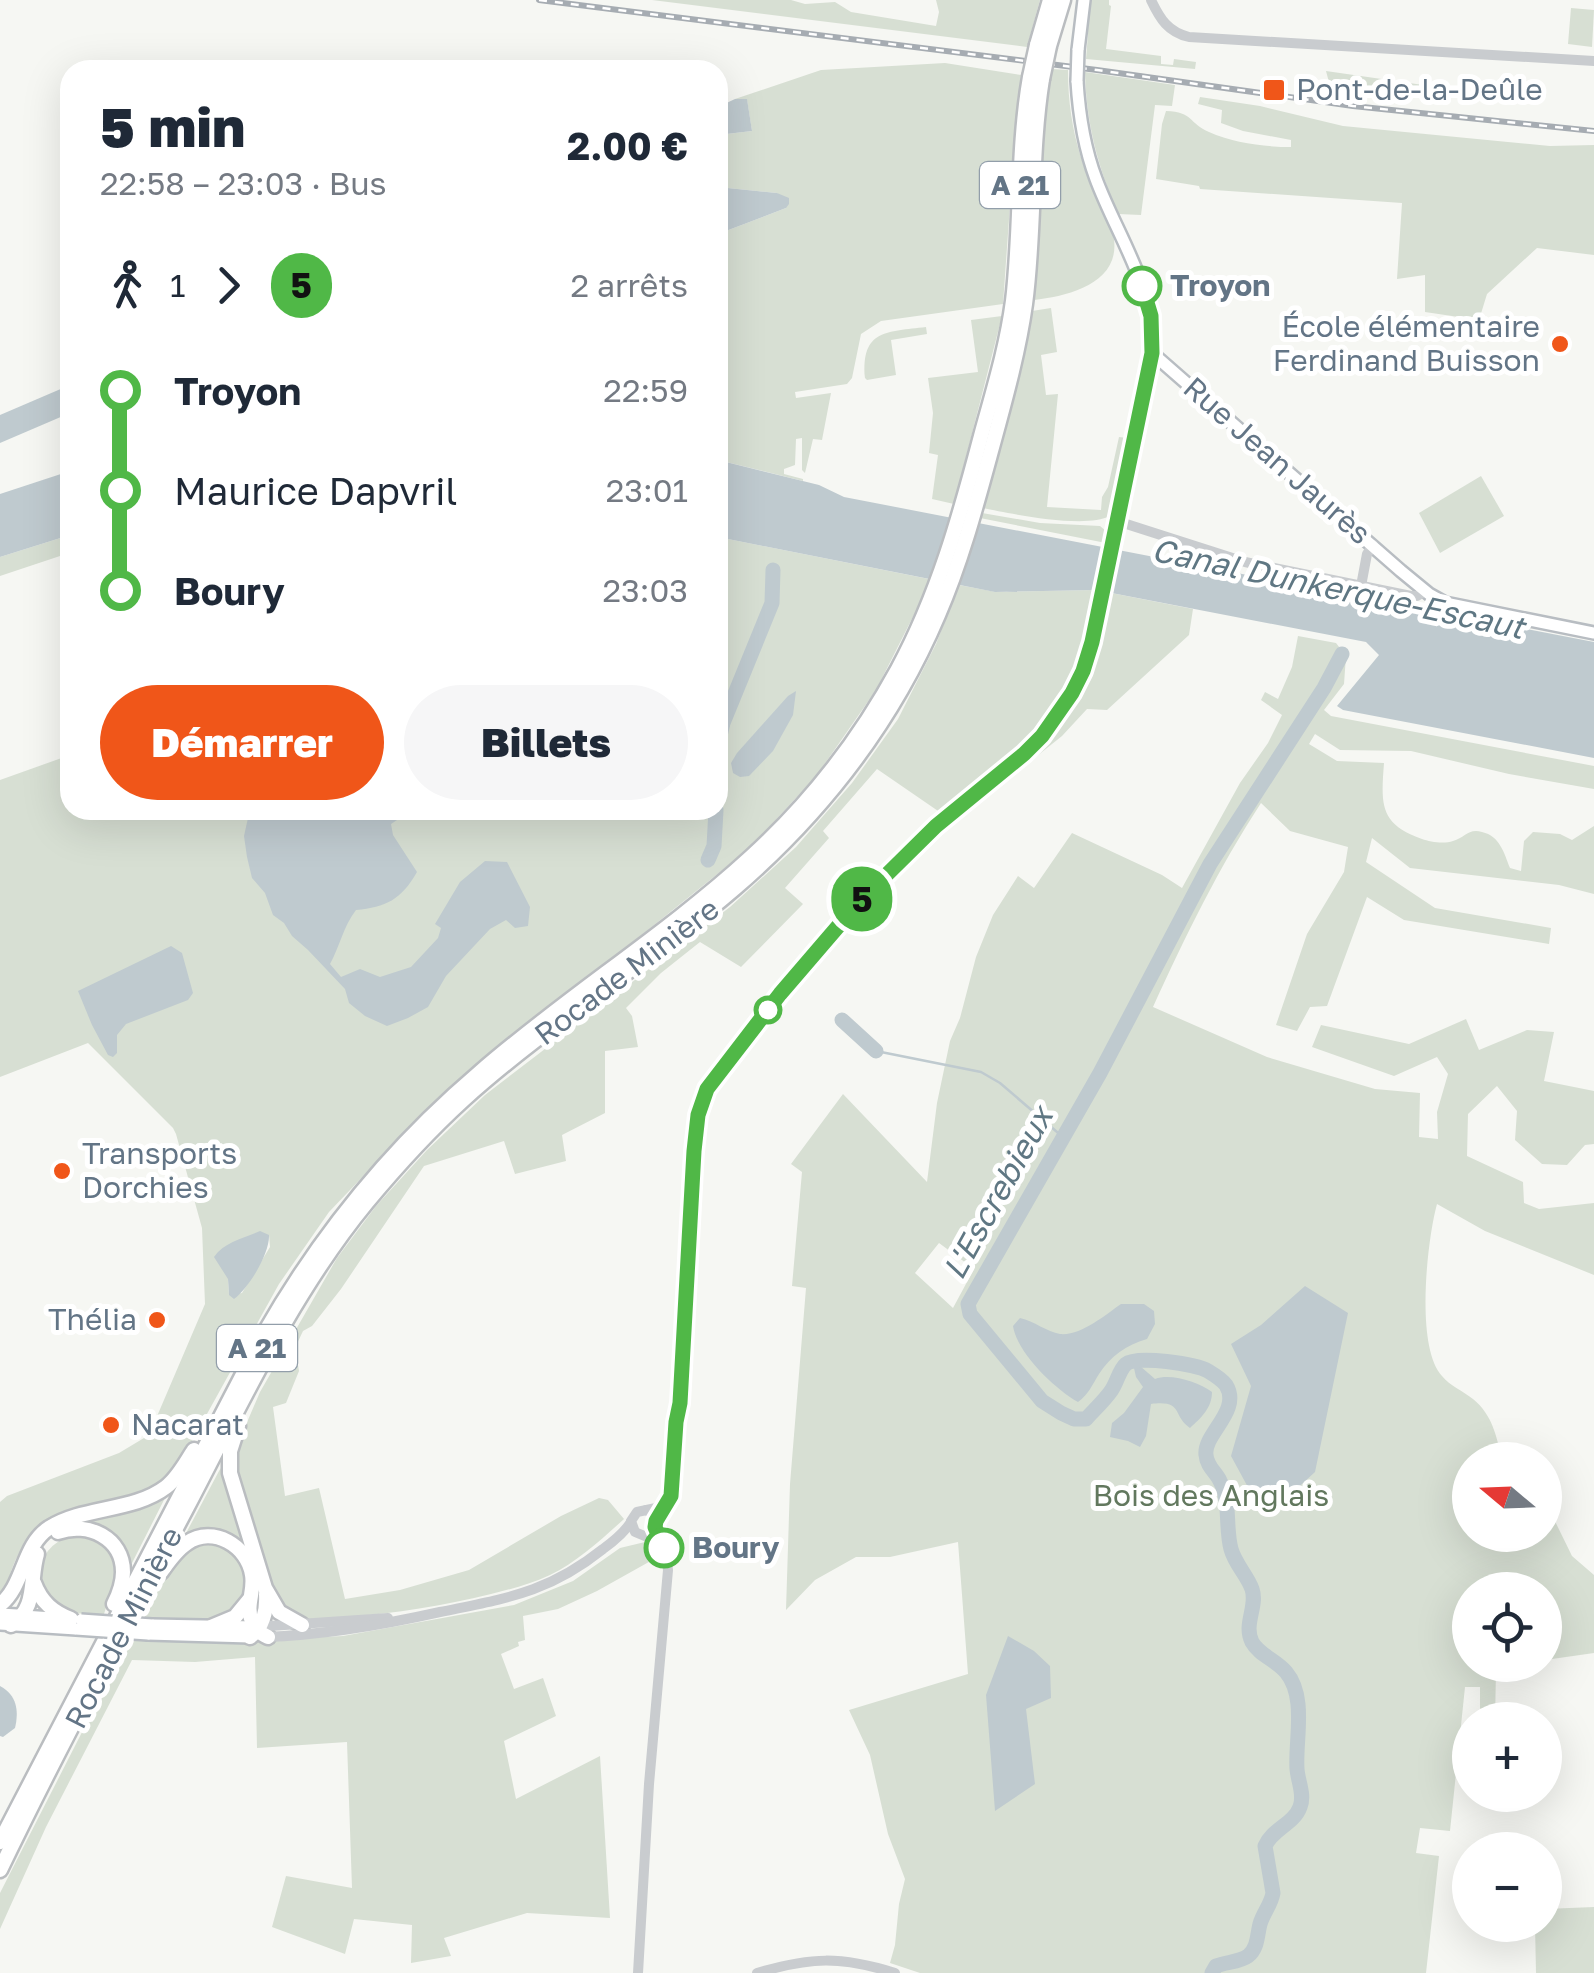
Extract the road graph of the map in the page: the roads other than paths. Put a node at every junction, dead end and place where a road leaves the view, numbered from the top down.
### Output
1 (1050, 0) edge
2 (1063, 0) edge
3 (1084, 0) edge
4 (1151, 0) edge
5 (1043, 46) junction
6 (1594, 62) edge
7 (1152, 353) junction
8 (1116, 525) junction
9 (1372, 545) junction
10 (1360, 586) junction
11 (1425, 591) junction
12 (1594, 633) edge
13 (921, 637) junction
14 (271, 1347) junction
15 (235, 1388) junction
16 (672, 1480) junction
17 (646, 1510) junction
18 (631, 1522) junction
19 (656, 1524) junction
20 (642, 1535) junction
21 (593, 1557) junction
22 (667, 1562) junction
23 (34, 1583) junction
24 (14, 1590) junction
25 (258, 1591) junction
26 (0, 1605) edge
27 (438, 1612) junction
28 (129, 1618) junction
29 (13, 1620) edge
30 (76, 1623) junction
31 (302, 1625) junction
32 (211, 1627) junction
33 (150, 1629) junction
34 (258, 1632) junction
35 (90, 1665) junction
36 (0, 1842) edge
37 (0, 1870) edge
38 (636, 1973) edge
39 (756, 1973) edge
40 (895, 1973) edge

1 - 5 highway, Rocade Minière / A 21
2 - 5 highway, Rocade Minière / A 21
3 - 7 main road, bridge
4 - 6 street
5 - 13 highway, Rocade Minière / A 21, bridge
7 - 8 street
7 - 9 main road, Rue Jean Jaurès
8 - 10 street
8 - 16 street
9 - 10 street
9 - 11 main road, Rue Jean Jaurès
10 - 11 street
11 - 12 main road
13 - 14 highway, Rocade Minière / A 21
13 - 15 highway, Rocade Minière / A 21
14 - 25 highway
14 - 28 highway, Rocade Minière / A 21
15 - 24 highway
15 - 35 highway, Rocade Minière / A 21
16 - 17 street
16 - 19 street
17 - 18 street
17 - 19 street
18 - 20 street
18 - 21 street
19 - 20 street
19 - 22 street
20 - 21 street
20 - 22 street
21 - 27 street
22 - 38 street
23 - 29 highway
23 - 30 highway
23 - 35 highway
24 - 26 highway
24 - 29 highway
25 - 28 highway
25 - 31 highway
25 - 32 highway
25 - 34 highway
27 - 31 street
27 - 34 street
28 - 37 highway, Rocade Minière / A 21
29 - 30 main road
30 - 33 main road, bridge
31 - 34 street
32 - 33 main road
32 - 34 main road
33 - 34 main road
35 - 36 highway, Rocade Minière / A 21
39 - 40 street

